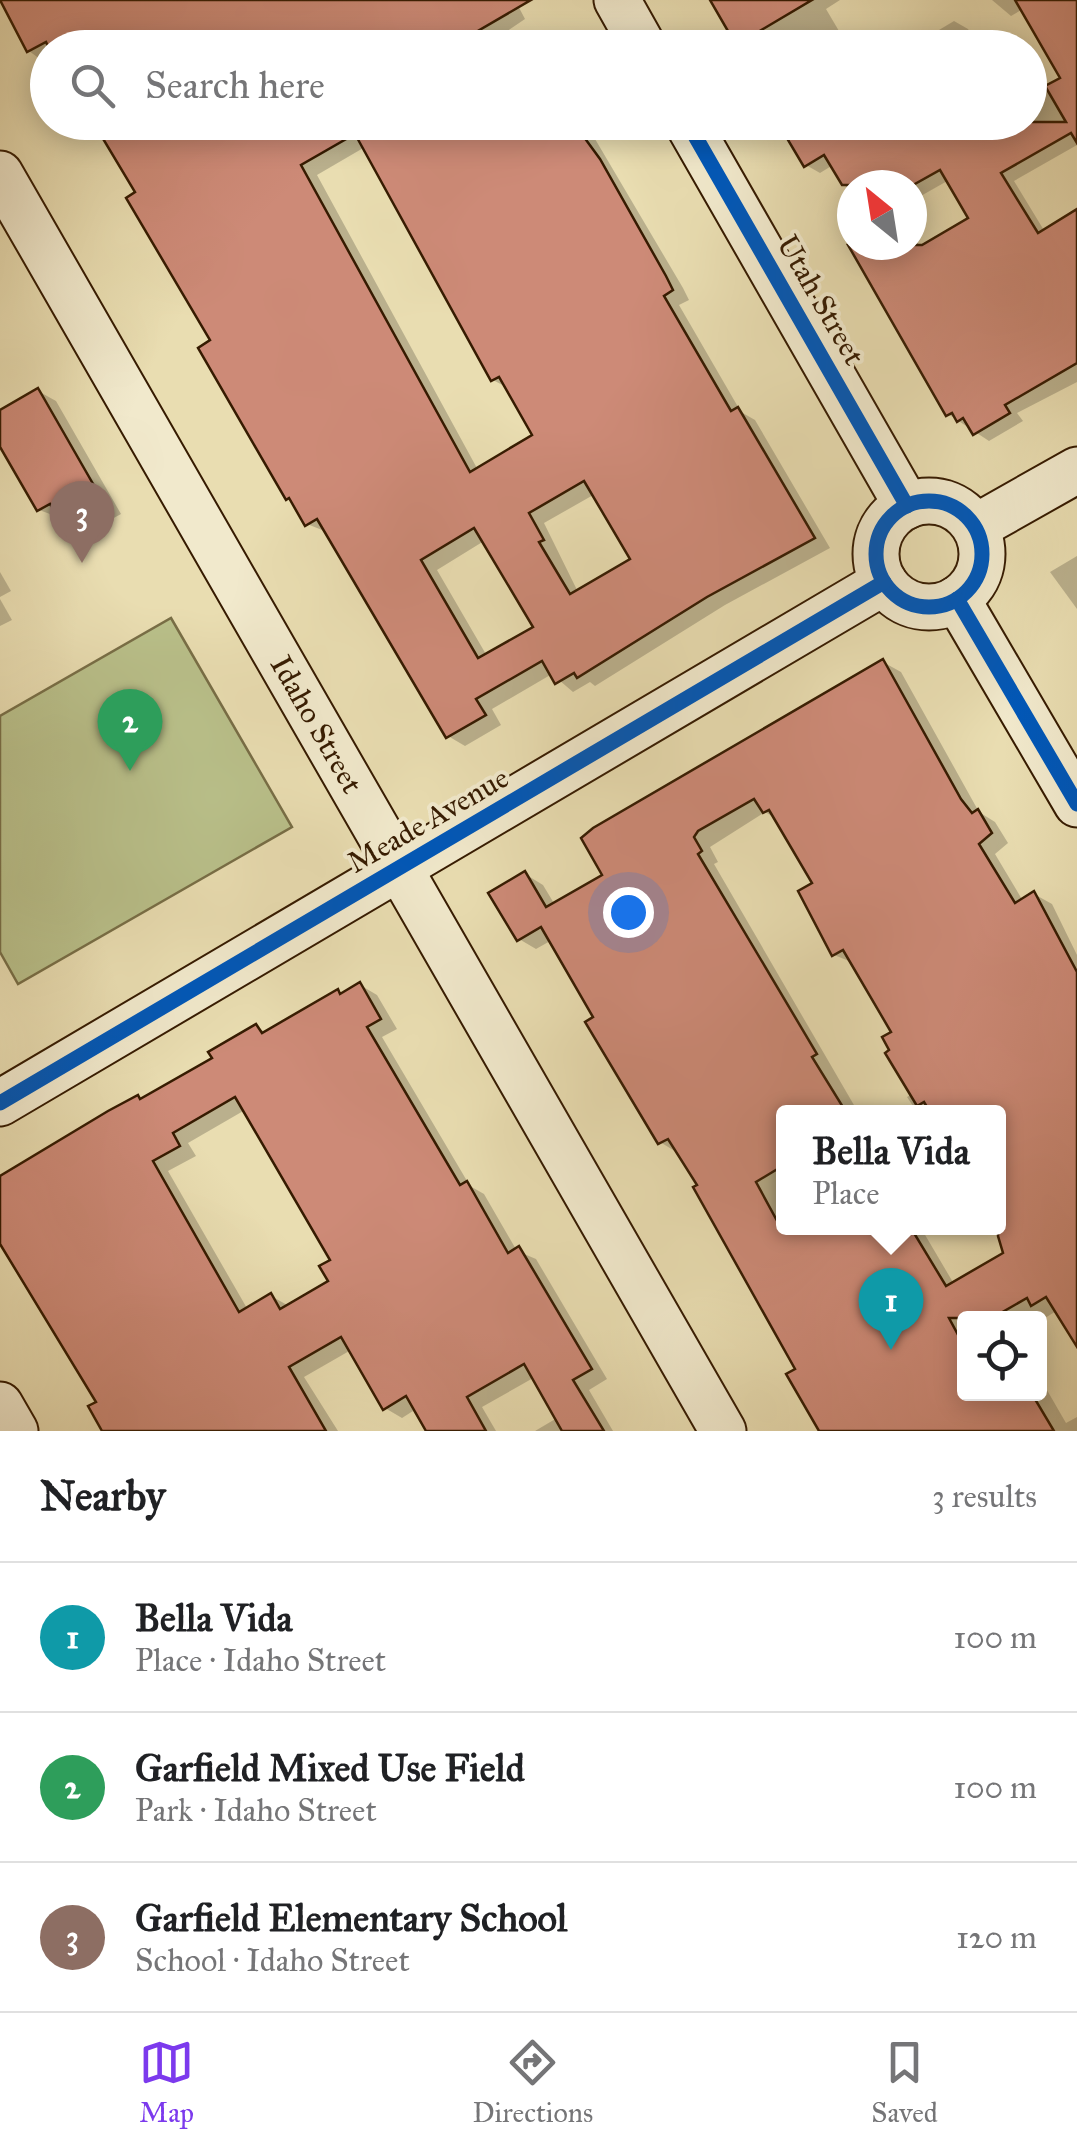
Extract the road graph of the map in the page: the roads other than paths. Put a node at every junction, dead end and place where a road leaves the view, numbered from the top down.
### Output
1 (617, 0) edge
2 (634, 30) edge
3 (697, 140) edge
4 (0, 174) edge
5 (1077, 470) edge
6 (907, 506) junction
7 (976, 528) junction
8 (884, 582) junction
9 (957, 599) junction
10 (1077, 804) edge
11 (401, 867) junction
12 (0, 1103) edge
13 (0, 1405) edge
14 (15, 1431) edge
15 (723, 1431) edge

1 - 2 street
3 - 6 street, Utah Street
4 - 11 street, Idaho Street
5 - 7 street
6 - 7 street
6 - 8 street
7 - 9 street
8 - 9 street
8 - 11 street, Meade Avenue
9 - 10 street
11 - 12 street, Meade Avenue
11 - 15 street, Idaho Street
13 - 14 street

